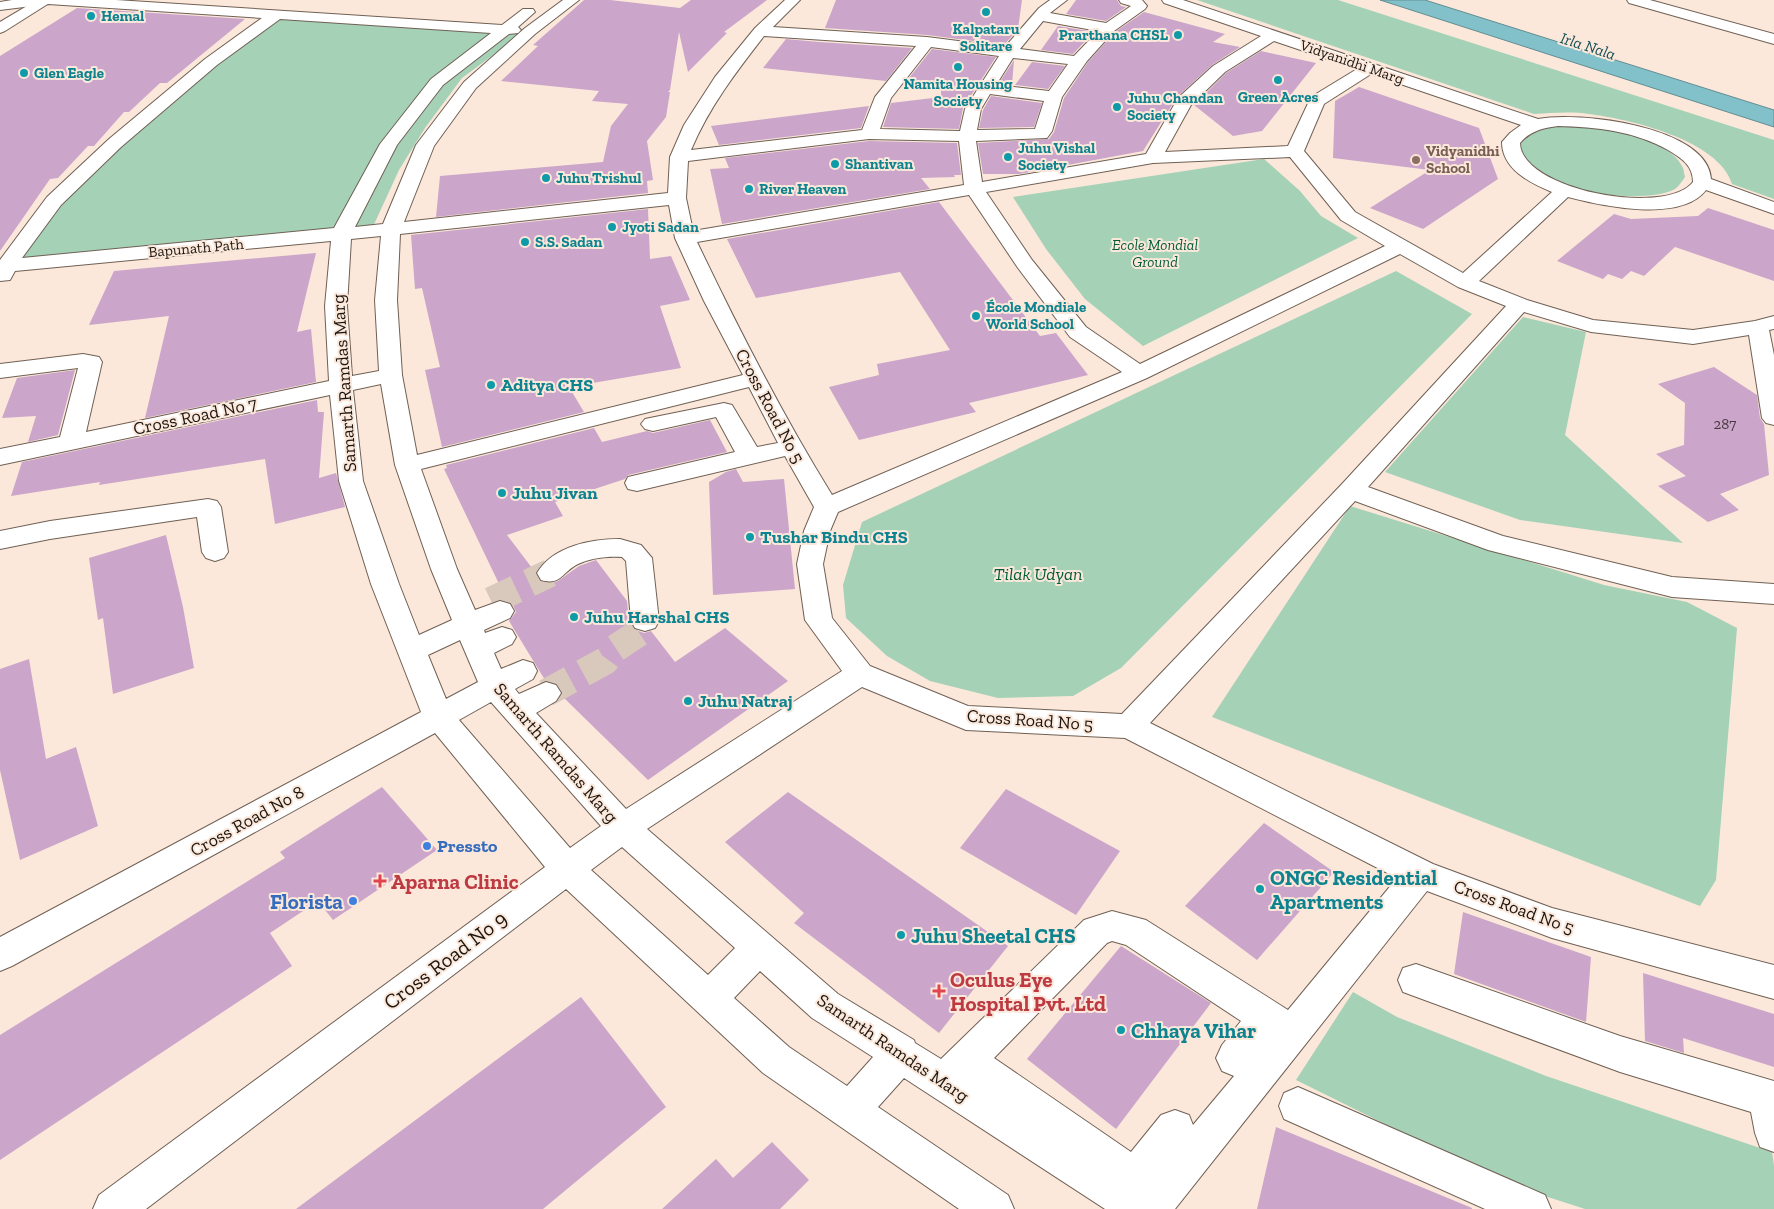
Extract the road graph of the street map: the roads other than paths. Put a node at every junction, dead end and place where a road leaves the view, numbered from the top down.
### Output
1 (47, 0) edge
2 (545, 0) edge
3 (572, 0) edge
4 (793, 0) edge
5 (1060, 0) edge
6 (1126, 0) edge
7 (1169, 0) edge
8 (1634, 0) edge
9 (6, 5) edge
10 (278, 14) junction
11 (1032, 20) junction
12 (0, 28) edge
13 (1108, 29) junction
14 (517, 30) junction
15 (760, 31) junction
16 (1273, 35) junction
17 (1774, 39) edge
18 (927, 42) junction
19 (1009, 52) junction
20 (1079, 61) junction
21 (1369, 68) junction
22 (986, 89) junction
23 (1054, 97) junction
24 (1535, 124) junction
25 (869, 134) junction
26 (967, 136) junction
27 (1295, 151) junction
28 (679, 156) junction
29 (1153, 158) junction
30 (1702, 182) junction
31 (974, 188) junction
32 (1565, 190) junction
33 (677, 198) junction
34 (1774, 208) edge
35 (391, 229) junction
36 (341, 234) junction
37 (685, 238) junction
38 (1398, 247) junction
39 (2, 271) edge
40 (1465, 284) junction
41 (1520, 304) junction
42 (1766, 325) edge
43 (0, 371) edge
44 (1139, 374) junction
45 (391, 375) junction
46 (755, 379) junction
47 (341, 385) junction
48 (1774, 418) edge
49 (652, 423) dead end
50 (71, 442) junction
51 (792, 447) junction
52 (0, 456) edge
53 (750, 457) junction
54 (407, 465) junction
55 (636, 483) dead end
56 (1351, 490) junction
57 (827, 507) junction
58 (0, 540) edge
59 (215, 552) dead end
60 (550, 577) tunnel mouth
61 (1774, 594) edge
62 (645, 621) dead end
63 (484, 623) junction
64 (411, 650) junction
65 (860, 674) junction
66 (535, 681) tunnel mouth
67 (505, 697) junction
68 (438, 716) junction
69 (1129, 726) junction
70 (623, 828) junction
71 (567, 868) junction
72 (1421, 874) junction
73 (760, 948) junction
74 (0, 956) edge
75 (1416, 980) dead end
76 (1774, 982) edge
77 (709, 998) junction
78 (1279, 1025) junction
79 (900, 1053) junction
80 (955, 1072) junction
81 (1298, 1106) dead end
82 (851, 1110) junction
83 (1772, 1110) edge
84 (1036, 1126) junction
85 (1174, 1147) junction
86 (113, 1209) edge
87 (994, 1209) edge
88 (1141, 1209) edge
89 (1149, 1209) edge
90 (1531, 1209) edge

1 - 9 street
1 - 10 street
1 - 12 street
2 - 14 street, Samarth Ramdas Marg
3 - 14 street, Samarth Ramdas Marg
4 - 15 street, Cross Road No 5
5 - 11 street
6 - 13 street
7 - 16 street, Vidyanidhi Marg
8 - 17 street
10 - 14 street
10 - 39 street
11 - 13 street
11 - 19 street
13 - 20 street
14 - 35 street, Samarth Ramdas Marg
14 - 36 street, Samarth Ramdas Marg
15 - 18 street
15 - 28 street, Cross Road No 5
16 - 21 street, Vidyanidhi Marg
16 - 29 street
18 - 19 street
18 - 25 street
19 - 20 street
19 - 22 street
20 - 23 street
21 - 24 street, Vidyanidhi Marg
21 - 27 street
22 - 23 street
22 - 26 street
23 - 26 street
24 - 30 street, Vidyanidhi Marg
24 - 32 street, Vidyanidhi Marg
25 - 26 street
25 - 28 street
26 - 31 street
27 - 29 street
27 - 38 street
28 - 33 street, Cross Road No 5
29 - 31 street
30 - 32 street, Vidyanidhi Marg
30 - 34 street
31 - 37 street
31 - 44 street
32 - 40 street
33 - 35 street, Bapunath Path
33 - 37 street, Cross Road No 5
35 - 36 street, Bapunath Path
35 - 45 street, Samarth Ramdas Marg
36 - 39 street, Bapunath Path
36 - 47 street, Samarth Ramdas Marg
37 - 46 street, Cross Road No 5
38 - 40 street
38 - 44 street
40 - 41 street
41 - 42 street
41 - 56 street
42 - 48 street
43 - 50 street
44 - 57 street
45 - 47 street, Cross Road No 7
45 - 54 street, Samarth Ramdas Marg
46 - 51 street, Cross Road No 5
46 - 54 street
47 - 50 street, Cross Road No 7
47 - 64 street, Samarth Ramdas Marg
49 - 53 street
50 - 52 street, Cross Road No 7
51 - 53 street
51 - 57 street, Cross Road No 5
53 - 55 street
54 - 63 street, Samarth Ramdas Marg
56 - 61 street
56 - 69 street
57 - 65 street
58 - 59 street
60 - 62 street
63 - 64 street
63 - 67 street, Samarth Ramdas Marg
64 - 68 street, Samarth Ramdas Marg
65 - 69 street, Cross Road No 5
65 - 70 street, Cross Road No 9
66 - 67 street, Cross Road No 8
67 - 68 street, Cross Road No 8
67 - 70 street, Samarth Ramdas Marg
68 - 71 street, Samarth Ramdas Marg
68 - 74 street, Cross Road No 8
69 - 72 street, Cross Road No 5
70 - 71 street, Cross Road No 9
70 - 73 street, Samarth Ramdas Marg
71 - 77 street, Samarth Ramdas Marg
71 - 86 street, Cross Road No 9
72 - 76 street, Cross Road No 5
72 - 78 street
73 - 77 street
73 - 79 street, Samarth Ramdas Marg
75 - 83 street
77 - 82 street, Samarth Ramdas Marg
78 - 80 street
78 - 85 street
79 - 80 street, Samarth Ramdas Marg
79 - 82 street
80 - 84 street, Samarth Ramdas Marg
81 - 90 street
82 - 87 street, Samarth Ramdas Marg
84 - 85 street
84 - 88 street
85 - 89 street

